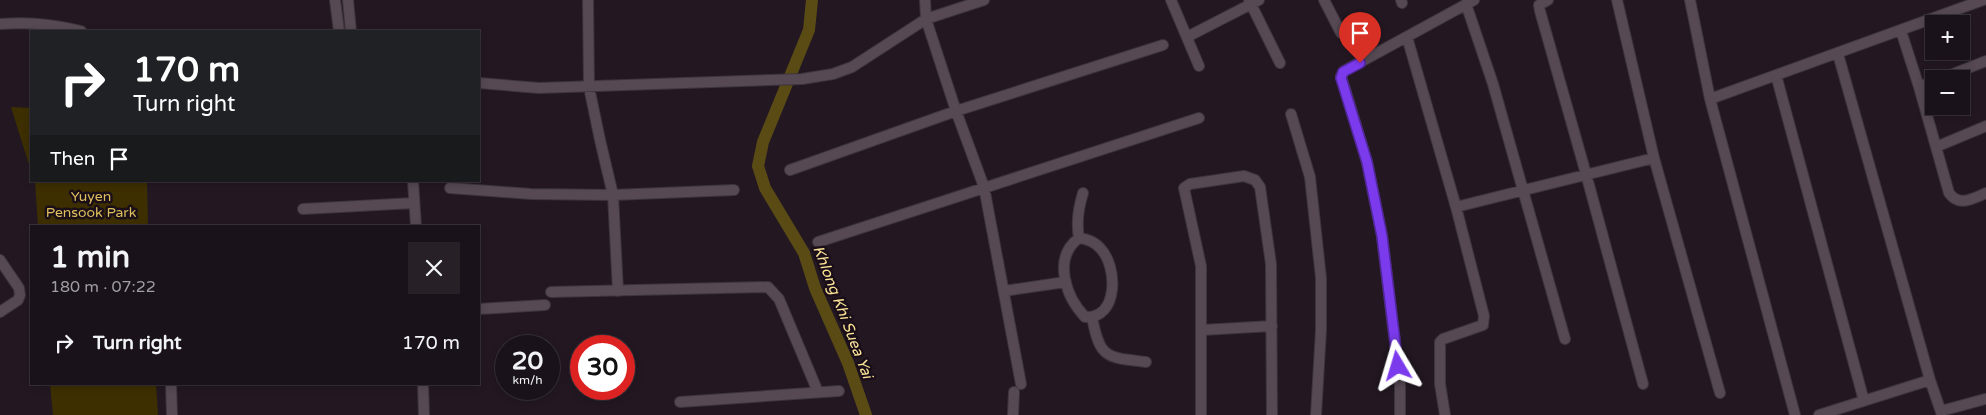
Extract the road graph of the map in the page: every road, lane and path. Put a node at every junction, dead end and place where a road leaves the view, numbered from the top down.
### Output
1 (335, 0) edge
2 (348, 0) edge
3 (588, 0) edge
4 (925, 0) edge
5 (984, 0) edge
6 (1170, 0) edge
7 (1324, 0) edge
8 (1548, 0) edge
9 (1617, 0) edge
10 (1690, 0) edge
11 (1983, 0) edge
12 (1253, 1) edge
13 (1470, 2) edge
14 (926, 19) junction
15 (0, 24) edge
16 (76, 30) edge
17 (339, 30) edge
18 (351, 30) edge
19 (1901, 31) junction
20 (1341, 32) dead end
21 (1187, 37) junction
22 (1407, 37) junction
23 (1163, 45) dead end
24 (1838, 54) junction
25 (1986, 61) edge
26 (1280, 63) dead end
27 (1199, 66) dead end
28 (1963, 70) edge
29 (1776, 75) junction
30 (480, 83) edge
31 (1925, 85) edge
32 (589, 87) junction
33 (1919, 87) junction
34 (1710, 99) junction
35 (956, 111) junction
36 (1291, 114) dead end
37 (1199, 118) dead end
38 (1986, 126) edge
39 (1936, 147) junction
40 (1654, 158) junction
41 (790, 170) dead end
42 (1586, 174) junction
43 (413, 182) edge
44 (984, 187) junction
45 (450, 188) dead end
46 (734, 190) dead end
47 (1525, 190) junction
48 (1083, 193) dead end
49 (1986, 193) edge
50 (613, 195) junction
51 (414, 203) junction
52 (303, 208) dead end
53 (1456, 208) junction
54 (416, 225) edge
55 (1079, 238) junction
56 (818, 242) dead end
57 (0, 260) edge
58 (1065, 282) junction
59 (618, 291) junction
60 (1004, 291) junction
61 (551, 292) dead end
62 (545, 305) dead end
63 (480, 309) edge
64 (0, 312) edge
65 (1092, 317) junction
66 (1272, 326) junction
67 (1202, 330) junction
68 (1565, 339) dead end
69 (1146, 362) dead end
70 (1930, 380) junction
71 (1643, 384) dead end
72 (170, 385) edge
73 (423, 385) edge
74 (839, 391) dead end
75 (818, 392) junction
76 (1720, 393) dead end
77 (1985, 399) dead end
78 (1864, 401) junction
79 (680, 402) dead end
80 (1941, 413) edge
81 (172, 415) edge
82 (424, 415) edge
83 (1012, 415) edge
84 (1201, 415) edge
85 (1272, 415) edge
86 (1316, 415) edge
87 (1400, 415) edge
88 (1445, 415) edge
89 (1795, 415) edge
90 (1820, 415) edge

1 - 17 street
2 - 18 street
3 - 32 street
4 - 14 street
5 - 14 street
6 - 21 street
7 - 20 street
8 - 42 street
9 - 40 street
10 - 34 street
11 - 19 street
12 - 21 street
12 - 26 street
13 - 22 street
13 - 47 street
14 - 32 street
14 - 35 street
15 - 16 street
19 - 24 street
19 - 33 street
21 - 27 street
22 - 53 street
22 - 87 street
23 - 35 street
24 - 29 street
24 - 70 street
25 - 28 street
29 - 34 street
29 - 78 street
30 - 32 street
31 - 33 street
32 - 50 street
33 - 39 street
34 - 89 street
35 - 41 street
35 - 44 street
36 - 86 street
37 - 44 street
38 - 39 street
39 - 49 street
40 - 42 street
40 - 76 street
42 - 47 street
42 - 71 street
43 - 51 street
44 - 56 street
44 - 60 street
45 - 50 street
46 - 50 street
47 - 53 street
47 - 68 street
48 - 55 street
50 - 59 street
51 - 52 street
51 - 54 street
53 - 88 street
55 - 58 street
55 - 65 street
57 - 64 street
58 - 60 street
58 - 65 street
59 - 61 street
59 - 75 street
60 - 83 street
62 - 63 street
65 - 69 street
66 - 67 street
66 - 67 street
66 - 85 street
67 - 84 street
70 - 78 street
70 - 80 street
72 - 81 street
73 - 82 street
74 - 75 street
75 - 79 street
77 - 80 street
78 - 90 street

